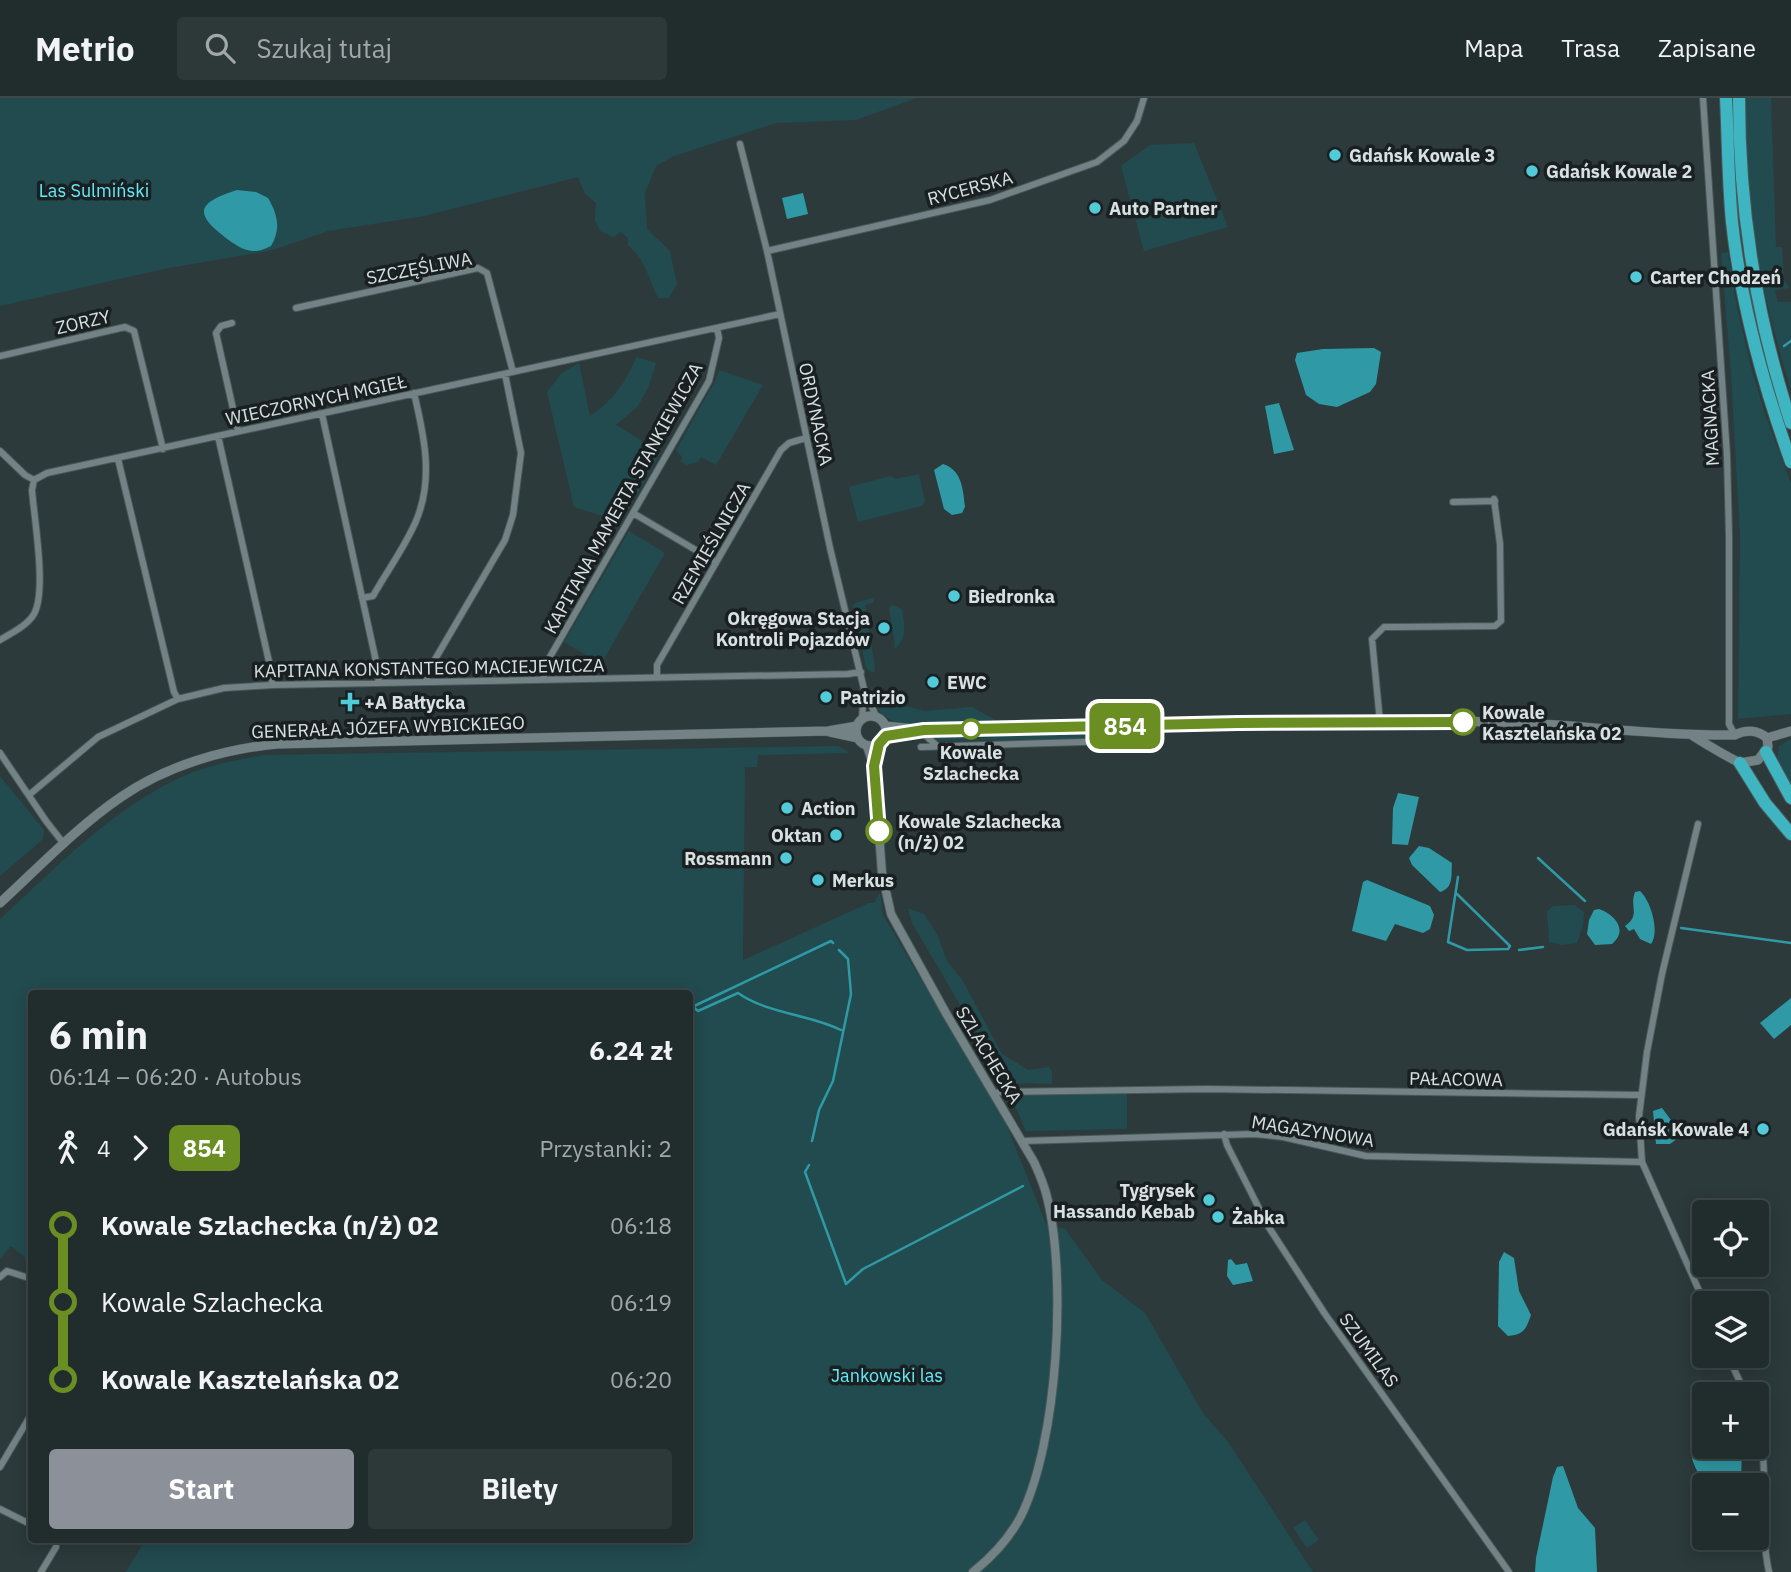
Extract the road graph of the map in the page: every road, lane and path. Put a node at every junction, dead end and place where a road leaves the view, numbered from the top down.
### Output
1 (1144, 98) edge
2 (1703, 98) edge
3 (1726, 98) edge
4 (1739, 98) edge
5 (740, 144) dead end
6 (766, 251) junction
7 (296, 308) dead end
8 (779, 314) junction
9 (232, 323) dead end
10 (717, 328) junction
11 (0, 356) edge
12 (509, 373) junction
13 (414, 393) junction
14 (322, 414) junction
15 (1791, 423) edge
16 (238, 431) junction
17 (218, 436) junction
18 (806, 438) junction
19 (163, 449) junction
20 (0, 451) edge
21 (118, 459) junction
22 (1791, 462) edge
23 (34, 480) junction
24 (1453, 502) dead end
25 (633, 513) junction
26 (716, 562) junction
27 (362, 598) junction
28 (0, 640) edge
29 (861, 672) junction
30 (657, 677) junction
31 (544, 680) junction
32 (427, 682) junction
33 (378, 683) junction
34 (272, 685) junction
35 (864, 690) junction
36 (178, 699) junction
37 (876, 716) junction
38 (860, 722) junction
39 (1380, 722) junction
40 (1148, 726) junction
41 (924, 730) junction
42 (886, 731) junction
43 (1791, 731) edge
44 (828, 732) junction
45 (1735, 734) junction
46 (1693, 736) junction
47 (858, 738) junction
48 (1767, 738) junction
49 (879, 744) junction
50 (867, 746) junction
51 (937, 746) junction
52 (921, 747) dead end
53 (1766, 752) junction
54 (0, 753) edge
55 (1735, 760) junction
56 (874, 766) junction
57 (29, 795) junction
58 (1791, 798) edge
59 (1698, 824) dead end
60 (1791, 834) edge
61 (64, 844) junction
62 (0, 903) edge
63 (994, 1094) junction
64 (1641, 1095) junction
65 (1224, 1134) junction
66 (1022, 1141) junction
67 (1642, 1162) junction
68 (0, 1278) edge
69 (28, 1278) edge
70 (1699, 1291) edge
71 (28, 1420) edge
72 (1764, 1459) edge
73 (0, 1467) edge
74 (0, 1509) edge
75 (28, 1523) edge
76 (56, 1547) dead end
77 (41, 1572) edge
78 (973, 1572) edge
79 (1509, 1572) edge
80 (1769, 1572) edge

1 - 6 street, RYCERSKA
2 - 45 street, MAGNACKA
3 - 22 highway
4 - 15 highway
5 - 6 street, ORDYNACKA
6 - 8 street, ORDYNACKA
7 - 12 street, SZCZĘŚLIWA
8 - 10 street, WIECZORNYCH MGIEŁ
8 - 18 street, ORDYNACKA
9 - 16 street
10 - 12 street, WIECZORNYCH MGIEŁ
10 - 25 street, KAPITANA MAMERTA STANKIEWICZA
11 - 19 street, ZORZY
12 - 13 street, WIECZORNYCH MGIEŁ
12 - 32 street, SZCZĘŚLIWA
13 - 14 street, WIECZORNYCH MGIEŁ
13 - 27 street
14 - 16 street, WIECZORNYCH MGIEŁ
14 - 27 street
16 - 17 street, WIECZORNYCH MGIEŁ
17 - 19 street, WIECZORNYCH MGIEŁ
17 - 34 street
18 - 26 street, RZEMIEŚLNICZA
18 - 29 street, ORDYNACKA
19 - 21 street, WIECZORNYCH MGIEŁ
20 - 23 street
21 - 23 street, WIECZORNYCH MGIEŁ
21 - 36 street
23 - 28 street
24 - 39 street
25 - 26 street
25 - 31 street, KAPITANA MAMERTA STANKIEWICZA
26 - 30 street, RZEMIEŚLNICZA
27 - 33 street
29 - 30 street, KAPITANA KONSTANTEGO MACIEJEWICZA
29 - 35 street, ORDYNACKA
30 - 31 street, KAPITANA KONSTANTEGO MACIEJEWICZA
31 - 32 street, KAPITANA KONSTANTEGO MACIEJEWICZA
32 - 33 street, KAPITANA KONSTANTEGO MACIEJEWICZA
33 - 34 street, KAPITANA KONSTANTEGO MACIEJEWICZA
34 - 36 street, KAPITANA KONSTANTEGO MACIEJEWICZA
35 - 37 street, ORDYNACKA
35 - 38 street, ORDYNACKA
36 - 57 street, KAPITANA KONSTANTEGO MACIEJEWICZA
37 - 38 main road
37 - 42 main road
38 - 44 main road, GENERAŁA JÓZEFA WYBICKIEGO
38 - 47 main road
39 - 40 main road
39 - 46 main road
40 - 41 main road
40 - 51 street
41 - 42 main road
41 - 51 street
42 - 49 main road
43 - 48 main road
44 - 47 main road, GENERAŁA JÓZEFA WYBICKIEGO
44 - 61 main road, GENERAŁA JÓZEFA WYBICKIEGO
45 - 46 main road
45 - 48 main road
45 - 55 main road
46 - 55 main road
47 - 50 main road
48 - 53 main road
49 - 50 main road
49 - 56 street, SZLACHECKA
50 - 56 street, SZLACHECKA
51 - 52 street
53 - 55 main road
53 - 58 highway
54 - 57 street
55 - 60 highway
56 - 63 street, SZLACHECKA
57 - 61 street
59 - 64 street
61 - 62 main road, GENERAŁA JÓZEFA WYBICKIEGO
63 - 64 street, PAŁACOWA
63 - 66 street, SZLACHECKA
64 - 67 street
65 - 66 street, MAGAZYNOWA
65 - 67 street, MAGAZYNOWA
65 - 79 street, SZUMILAS
66 - 78 street, SZLACHECKA
67 - 70 street
68 - 69 street
71 - 73 street
72 - 80 street
74 - 75 street
76 - 77 street

